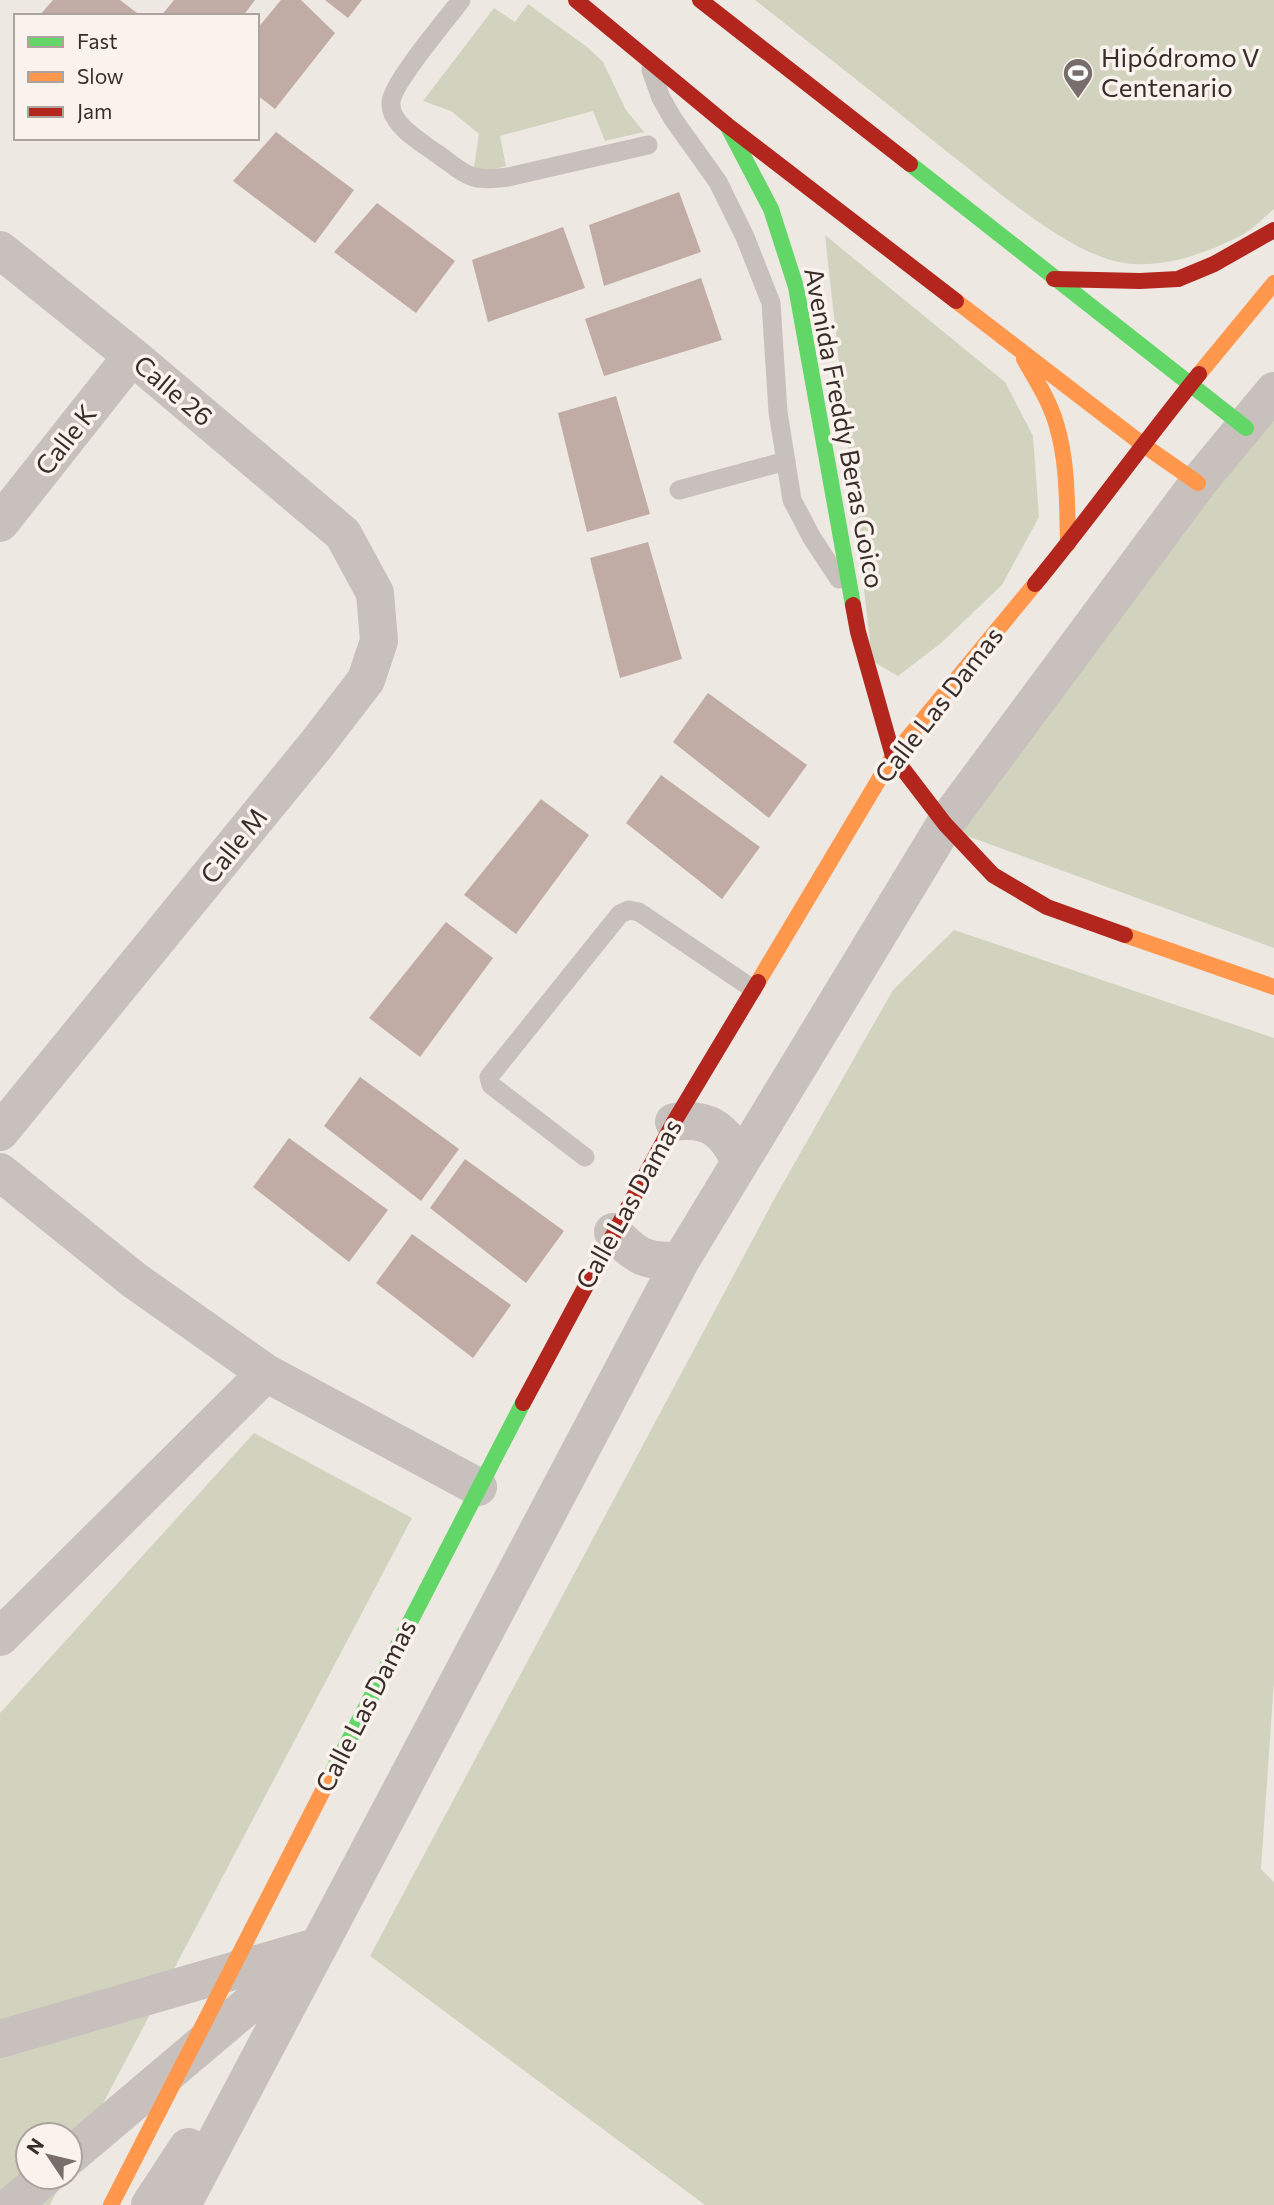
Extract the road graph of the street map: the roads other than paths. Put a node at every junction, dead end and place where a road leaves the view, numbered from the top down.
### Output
1 (461, 0) edge
2 (576, 0) edge
3 (700, 0) edge
4 (647, 59) junction
5 (727, 125) junction
6 (648, 145) dead end
7 (1274, 230) edge
8 (0, 250) edge
9 (1054, 279) junction
10 (1274, 283) edge
11 (1016, 346) junction
12 (132, 356) junction
13 (1191, 385) junction
14 (1274, 391) edge
15 (1246, 428) junction
16 (1142, 444) junction
17 (786, 461) junction
18 (1198, 482) junction
19 (679, 490) dead end
20 (0, 523) edge
21 (344, 534) joint
22 (1068, 544) junction
23 (851, 598) junction
24 (893, 756) junction
25 (945, 824) junction
26 (1274, 987) edge
27 (753, 989) junction
28 (674, 1122) junction
29 (0, 1132) edge
30 (585, 1157) dead end
31 (740, 1161) junction
32 (0, 1172) edge
33 (613, 1232) junction
34 (681, 1260) junction
35 (265, 1373) junction
36 (478, 1487) junction
37 (0, 1637) edge
38 (319, 1946) junction
39 (0, 2039) edge
40 (84, 2144) edge
41 (28, 2191) edge
42 (12, 2205) edge
43 (111, 2205) edge
44 (150, 2205) edge
45 (182, 2205) edge

1 - 6 lane
2 - 4 main road
3 - 9 main road
4 - 5 main road
4 - 17 lane
5 - 11 main road
5 - 23 main road, Avenida Freddy Beras Goico
7 - 9 main road
8 - 12 street, Calle 26
9 - 13 main road
10 - 13 main road, Calle Las Damas
11 - 16 main road
11 - 22 main road
12 - 20 street, Calle K
12 - 21 street, Calle 26
13 - 15 main road
13 - 16 main road, Calle Las Damas
14 - 15 street
15 - 18 street
16 - 18 main road
16 - 22 main road, Calle Las Damas
17 - 19 lane
17 - 23 lane
18 - 25 street
21 - 29 street, Calle M
22 - 24 main road, Calle Las Damas
23 - 24 main road, Avenida Freddy Beras Goico
24 - 25 main road, Avenida Freddy Beras Goico
24 - 27 main road, Calle Las Damas
25 - 26 main road, Avenida Freddy Beras Goico
25 - 31 street
27 - 28 main road, Calle Las Damas
27 - 30 lane
28 - 31 street
28 - 33 main road, Calle Las Damas
31 - 34 street
32 - 35 street
33 - 34 street
33 - 36 main road, Calle Las Damas
34 - 38 street
35 - 36 street
35 - 37 street
36 - 43 main road, Calle Las Damas
38 - 39 street
38 - 40 street
38 - 44 street
38 - 45 street
41 - 42 street

